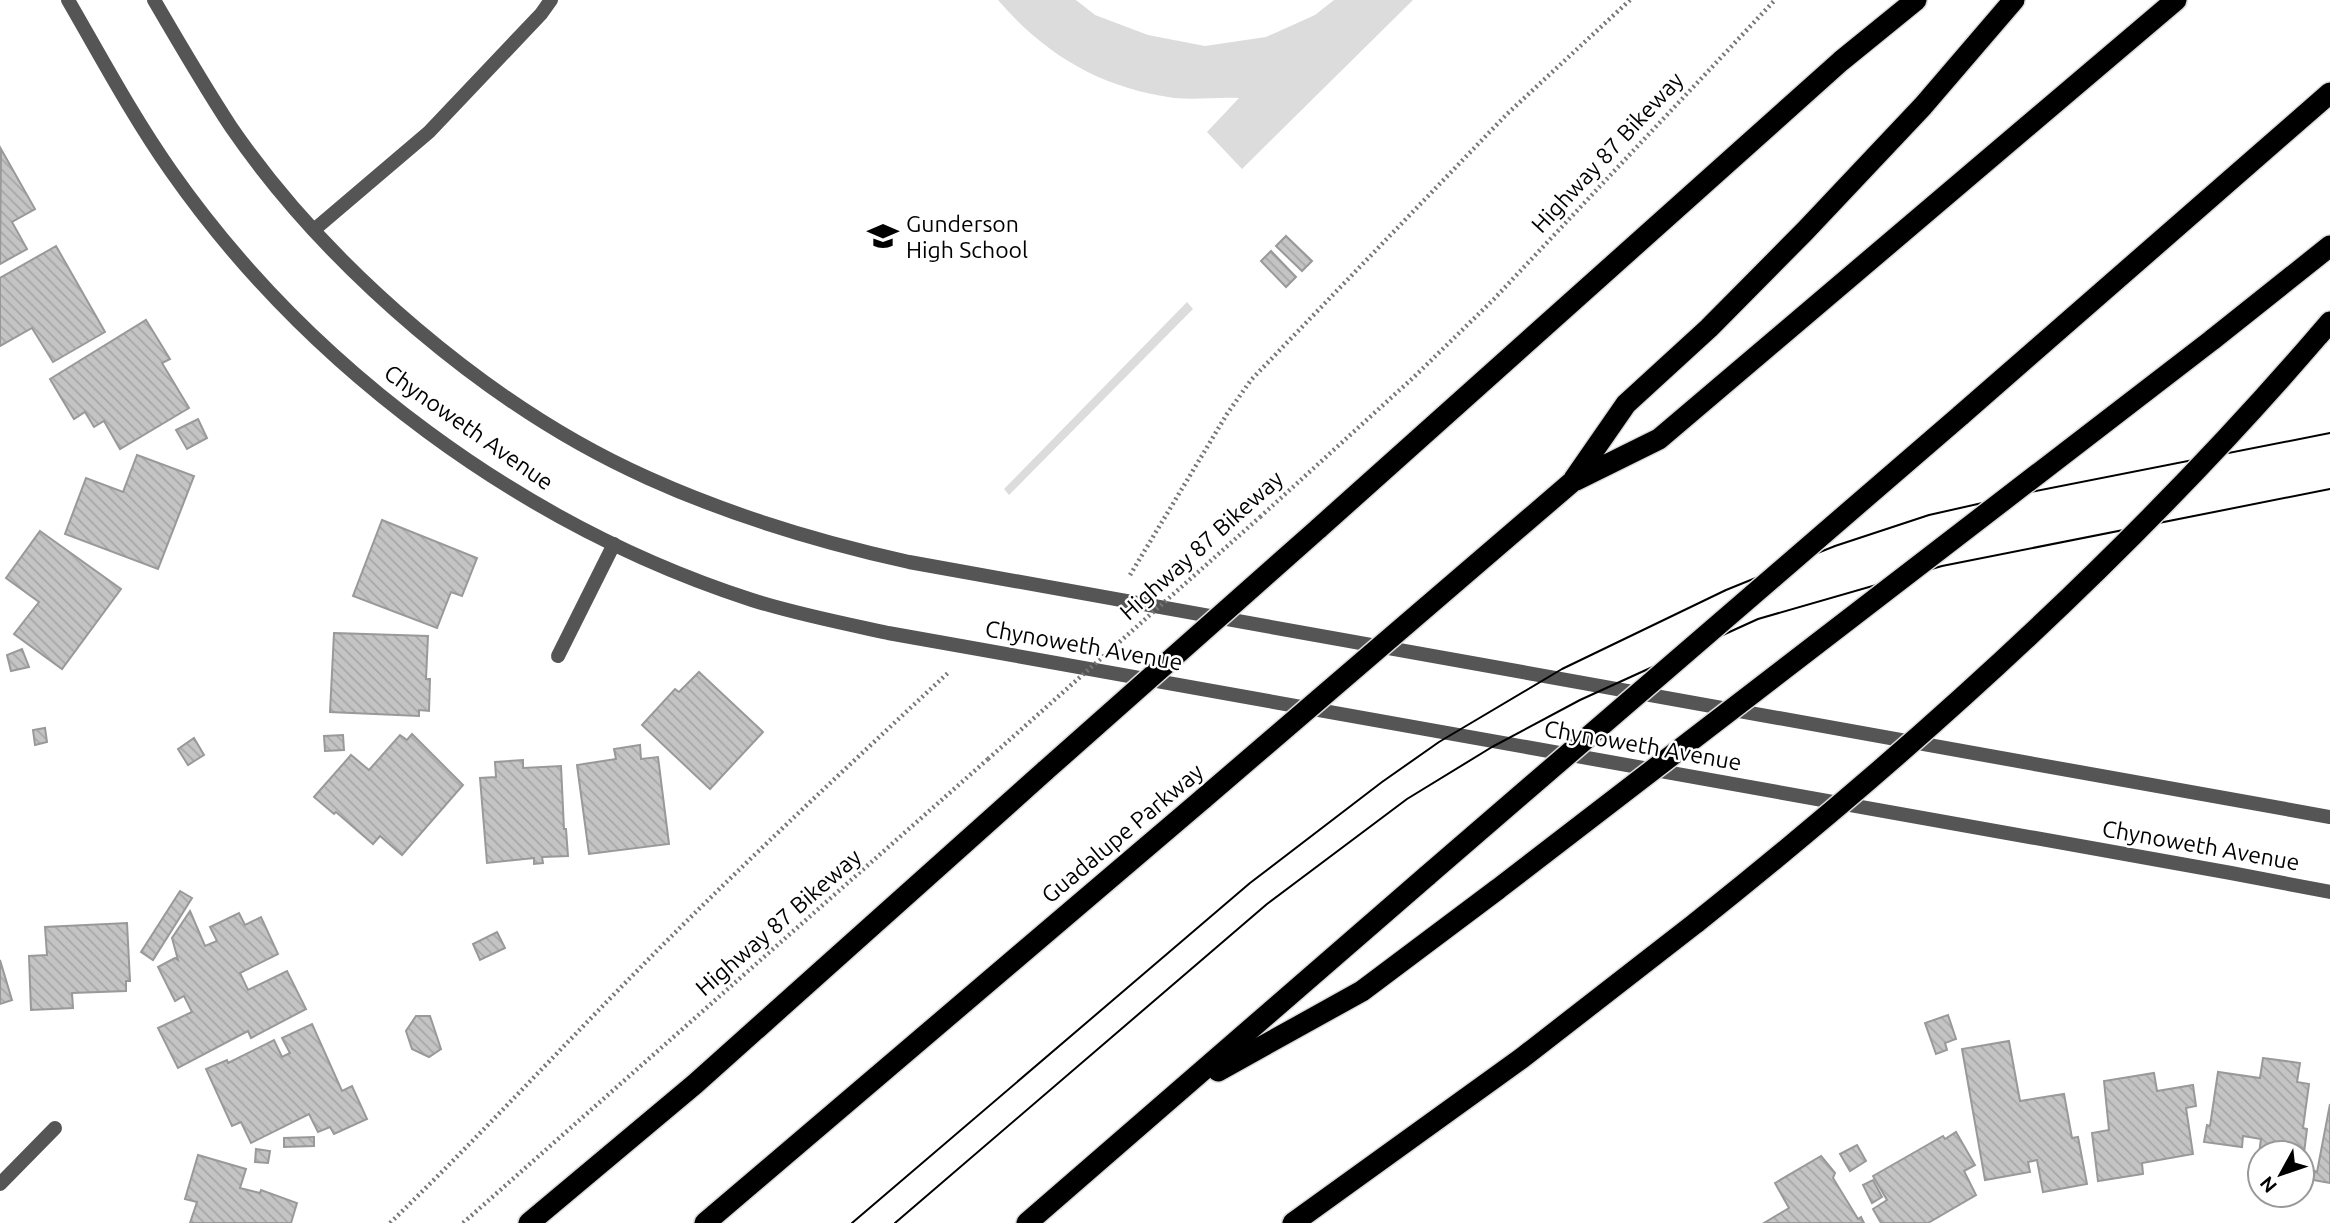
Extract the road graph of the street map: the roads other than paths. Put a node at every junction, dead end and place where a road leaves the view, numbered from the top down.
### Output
1 (68, 0) edge
2 (154, 0) edge
3 (551, 0) edge
4 (1916, 0) edge
5 (2014, 0) edge
6 (2176, 0) edge
7 (2330, 93) edge
8 (315, 229) junction
9 (2330, 246) edge
10 (2324, 329) edge
11 (1572, 482) junction
12 (614, 544) junction
13 (558, 656) dead end
14 (2330, 817) edge
15 (2330, 892) edge
16 (1180, 1092) junction
17 (55, 1129) dead end
18 (0, 1184) edge
19 (529, 1223) edge
20 (705, 1223) edge
21 (1027, 1223) edge
22 (1293, 1223) edge

1 - 12 street, Chynoweth Avenue
2 - 8 street, Chynoweth Avenue
3 - 8 street
4 - 19 highway, bridge
5 - 11 highway
6 - 11 highway
7 - 16 highway, bridge
8 - 14 street, Chynoweth Avenue
9 - 16 highway, bridge
10 - 22 highway, bridge
11 - 20 highway, Guadalupe Parkway, bridge
12 - 13 street
12 - 15 street, Chynoweth Avenue
16 - 21 highway
17 - 18 street

